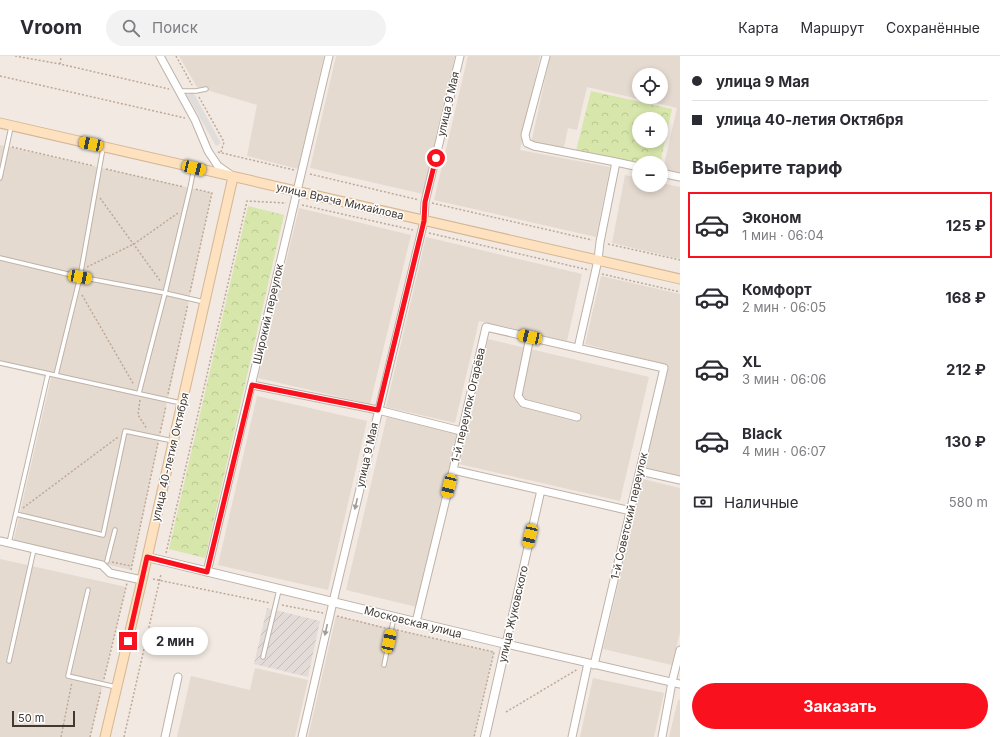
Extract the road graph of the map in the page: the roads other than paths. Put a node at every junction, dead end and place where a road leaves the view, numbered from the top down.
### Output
1 (160, 56) edge
2 (329, 56) edge
3 (460, 56) edge
4 (546, 56) edge
5 (206, 89) dead end
6 (179, 91) junction
7 (0, 124) edge
8 (12, 126) junction
9 (103, 147) junction
10 (616, 162) junction
11 (632, 165) edge
12 (194, 168) junction
13 (668, 174) edge
14 (233, 177) junction
15 (680, 177) edge
16 (0, 178) edge
17 (297, 192) junction
18 (424, 221) junction
19 (0, 258) edge
20 (598, 260) junction
21 (80, 277) junction
22 (680, 279) edge
23 (165, 294) junction
24 (205, 302) junction
25 (530, 337) junction
26 (578, 348) junction
27 (0, 363) edge
28 (48, 374) junction
29 (56, 375) junction
30 (252, 385) junction
31 (140, 394) junction
32 (182, 403) junction
33 (378, 410) junction
34 (577, 417) dead end
35 (462, 431) junction
36 (174, 441) junction
37 (453, 470) junction
38 (640, 470) junction
39 (680, 480) edge
40 (541, 490) junction
41 (631, 511) junction
42 (16, 514) junction
43 (115, 530) dead end
44 (0, 541) edge
45 (9, 543) junction
46 (34, 549) junction
47 (147, 557) junction
48 (107, 561) dead end
49 (207, 572) junction
50 (142, 580) junction
51 (279, 589) junction
52 (88, 590) dead end
53 (332, 602) junction
54 (394, 617) junction
55 (416, 622) junction
56 (506, 644) junction
57 (680, 650) edge
58 (263, 657) dead end
59 (9, 661) dead end
60 (591, 664) junction
61 (384, 665) dead end
62 (178, 677) dead end
63 (672, 682) junction
64 (680, 684) edge
65 (117, 687) junction
66 (105, 737) edge
67 (165, 737) edge
68 (302, 737) edge
69 (485, 737) edge
70 (572, 737) edge
71 (662, 737) edge

1 - 6 street
2 - 17 street, Широкий переулок
3 - 18 street, улица 9 Мая
4 - 10 street
5 - 6 lane
6 - 14 street
7 - 8 main road, улица Врача Михайлова
8 - 9 main road, улица Врача Михайлова
8 - 16 lane
9 - 12 main road, улица Врача Михайлова
9 - 21 lane
10 - 11 street
10 - 20 street
12 - 14 main road, улица Врача Михайлова
12 - 23 lane
13 - 15 street
14 - 17 main road, улица Врача Михайлова
14 - 24 main road, улица 40-летия Октября
17 - 18 main road, улица Врача Михайлова
17 - 30 street, Широкий переулок
18 - 20 main road, улица Врача Михайлова
18 - 33 street, улица 9 Мая
19 - 21 lane
20 - 22 main road, улица Врача Михайлова
20 - 26 street
21 - 23 lane
21 - 29 lane
23 - 24 lane
23 - 31 lane
24 - 32 main road, улица 40-летия Октября
25 - 26 street
25 - 34 street
25 - 35 street, 1-й переулок Огарёва
26 - 38 street, 1-й Советский переулок
27 - 28 lane
28 - 29 lane
28 - 42 lane
29 - 31 lane
30 - 33 street
30 - 49 street, Широкий переулок
31 - 32 lane
32 - 36 main road, улица 40-летия Октября
33 - 35 street
33 -> 53 street, улица 9 Мая
35 - 37 street, 1-й переулок Огарёва
36 - 42 lane
36 - 47 main road, улица 40-летия Октября
37 - 40 street
37 - 55 street, 1-й переулок Огарёва
38 - 39 street
38 - 41 street, 1-й Советский переулок
40 - 41 street
40 - 56 street, улица Жуковского
41 - 60 street, 1-й Советский переулок
42 - 45 lane
43 - 48 lane
44 - 45 street
45 - 46 street
46 - 50 street
46 - 59 lane
47 - 49 street, Московская улица
47 - 50 main road, улица 40-летия Октября
49 - 51 street, Московская улица
50 - 65 main road, улица 40-летия Октября
51 - 53 street, Московская улица
51 - 58 lane
52 - 65 lane
53 - 54 street, Московская улица
53 -> 68 street, улица 9 Мая
54 - 55 street, Московская улица
54 - 61 lane
55 - 56 street, Московская улица
56 - 60 street, Московская улица
56 - 69 street, улица Жуковского
57 - 63 street
60 - 63 street, Московская улица
60 - 70 street, 1-й Советский переулок
62 - 67 street
63 - 64 street, Московская улица
63 - 71 street
65 - 66 main road, улица 40-летия Октября

